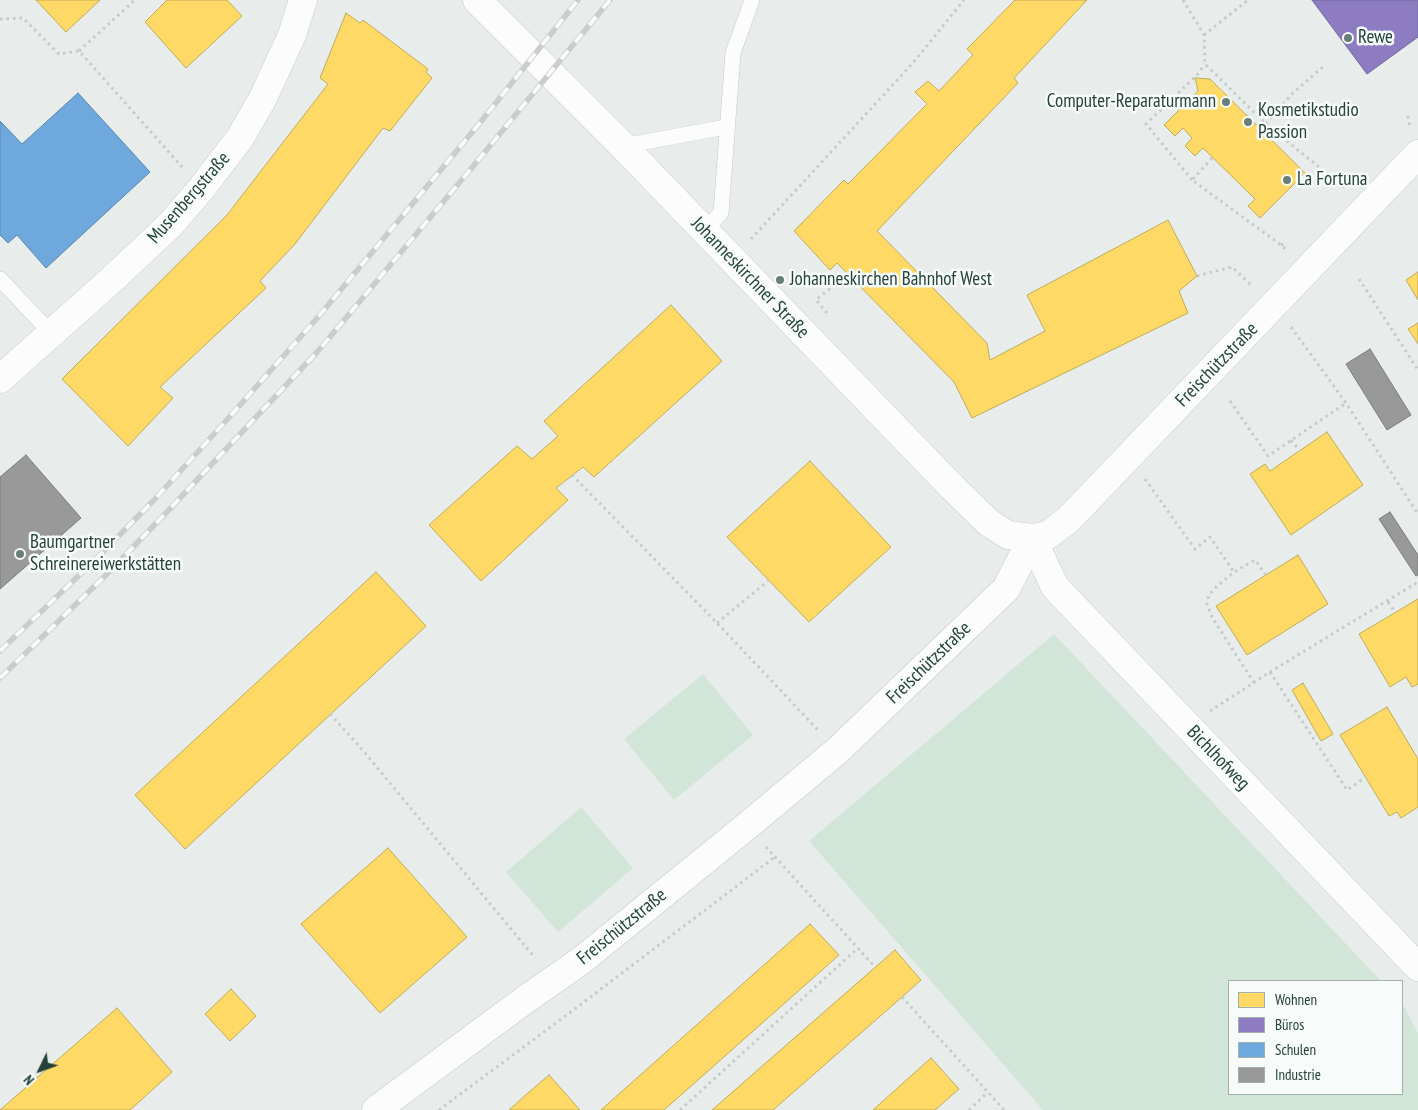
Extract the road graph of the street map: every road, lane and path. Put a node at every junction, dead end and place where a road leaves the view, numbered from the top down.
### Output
1 (135, 0) edge
2 (303, 0) edge
3 (477, 0) edge
4 (752, 0) edge
5 (964, 0) edge
6 (1183, 0) edge
7 (1248, 0) edge
8 (0, 20) edge
9 (1204, 35) junction
10 (78, 51) junction
11 (1205, 64) junction
12 (1325, 65) dead end
13 (1266, 124) junction
14 (726, 127) junction
15 (623, 146) junction
16 (1418, 154) edge
17 (1212, 158) dead end
18 (1192, 180) junction
19 (201, 188) junction
20 (1367, 208) junction
21 (704, 231) junction
22 (1286, 243) dead end
23 (1281, 245) junction
24 (732, 260) junction
25 (1307, 271) junction
26 (848, 274) dead end
27 (1197, 276) dead end
28 (0, 279) edge
29 (1359, 279) dead end
30 (1274, 306) junction
31 (51, 333) junction
32 (807, 337) junction
33 (1418, 370) edge
34 (0, 379) edge
35 (1230, 401) dead end
36 (1346, 403) junction
37 (1291, 440) junction
38 (1300, 451) dead end
39 (572, 475) dead end
40 (1145, 479) dead end
41 (1418, 514) edge
42 (1032, 538) junction
43 (1234, 572) junction
44 (1266, 576) dead end
45 (768, 581) dead end
46 (1418, 582) edge
47 (1388, 602) junction
48 (1395, 612) dead end
49 (717, 623) junction
50 (1270, 672) junction
51 (1254, 682) junction
52 (330, 714) dead end
53 (1188, 726) junction
54 (837, 751) junction
55 (1366, 777) dead end
56 (747, 826) junction
57 (775, 857) junction
58 (858, 948) junction
59 (875, 967) dead end
60 (1418, 967) edge
61 (553, 980) junction
62 (902, 997) dead end
63 (988, 1092) junction
64 (376, 1110) edge
65 (438, 1110) edge
66 (680, 1110) edge
67 (969, 1110) edge
68 (1004, 1110) edge

1 - 10 path
2 - 19 street, Musenbergstraße
3 - 15 street, Johanneskirchner Straße
4 - 14 lane
5 - 24 path
6 - 9 path
7 - 9 path
8 - 10 path
9 - 11 path
10 - 19 path
11 - 13 path
11 - 18 path
12 - 13 path
13 - 20 path
14 - 15 lane
14 - 21 lane
15 - 21 street, Johanneskirchner Straße
16 - 20 street, Freischützstraße
17 - 18 path
18 - 23 path
19 - 31 street, Musenbergstraße
20 - 25 street, Freischützstraße
21 - 24 street, Johanneskirchner Straße
22 - 23 path
23 - 25 path
24 - 32 street, Johanneskirchner Straße
25 - 30 street, Freischützstraße
26 - 32 path
27 - 30 path
28 - 31 lane
29 - 33 path
30 - 36 path
30 - 42 street, Freischützstraße
31 - 34 street, Musenbergstraße
32 - 42 street, Johanneskirchner Straße
35 - 37 path
36 - 37 path
36 - 41 path
37 - 38 path
39 - 49 path
40 - 43 path
42 - 53 street, Bichlhofweg
42 - 54 street, Freischützstraße
43 - 44 path
43 - 51 path
45 - 49 path
46 - 47 path
47 - 48 path
47 - 50 path
49 - 54 path
50 - 51 path
50 - 55 path
51 - 53 path
52 - 61 path
53 - 60 street, Bichlhofweg
54 - 56 street, Freischützstraße
56 - 57 path
56 - 61 street, Freischützstraße
57 - 58 path
57 - 65 path
58 - 59 path
58 - 66 path
61 - 64 street, Freischützstraße
62 - 63 path
63 - 67 path
63 - 68 path

